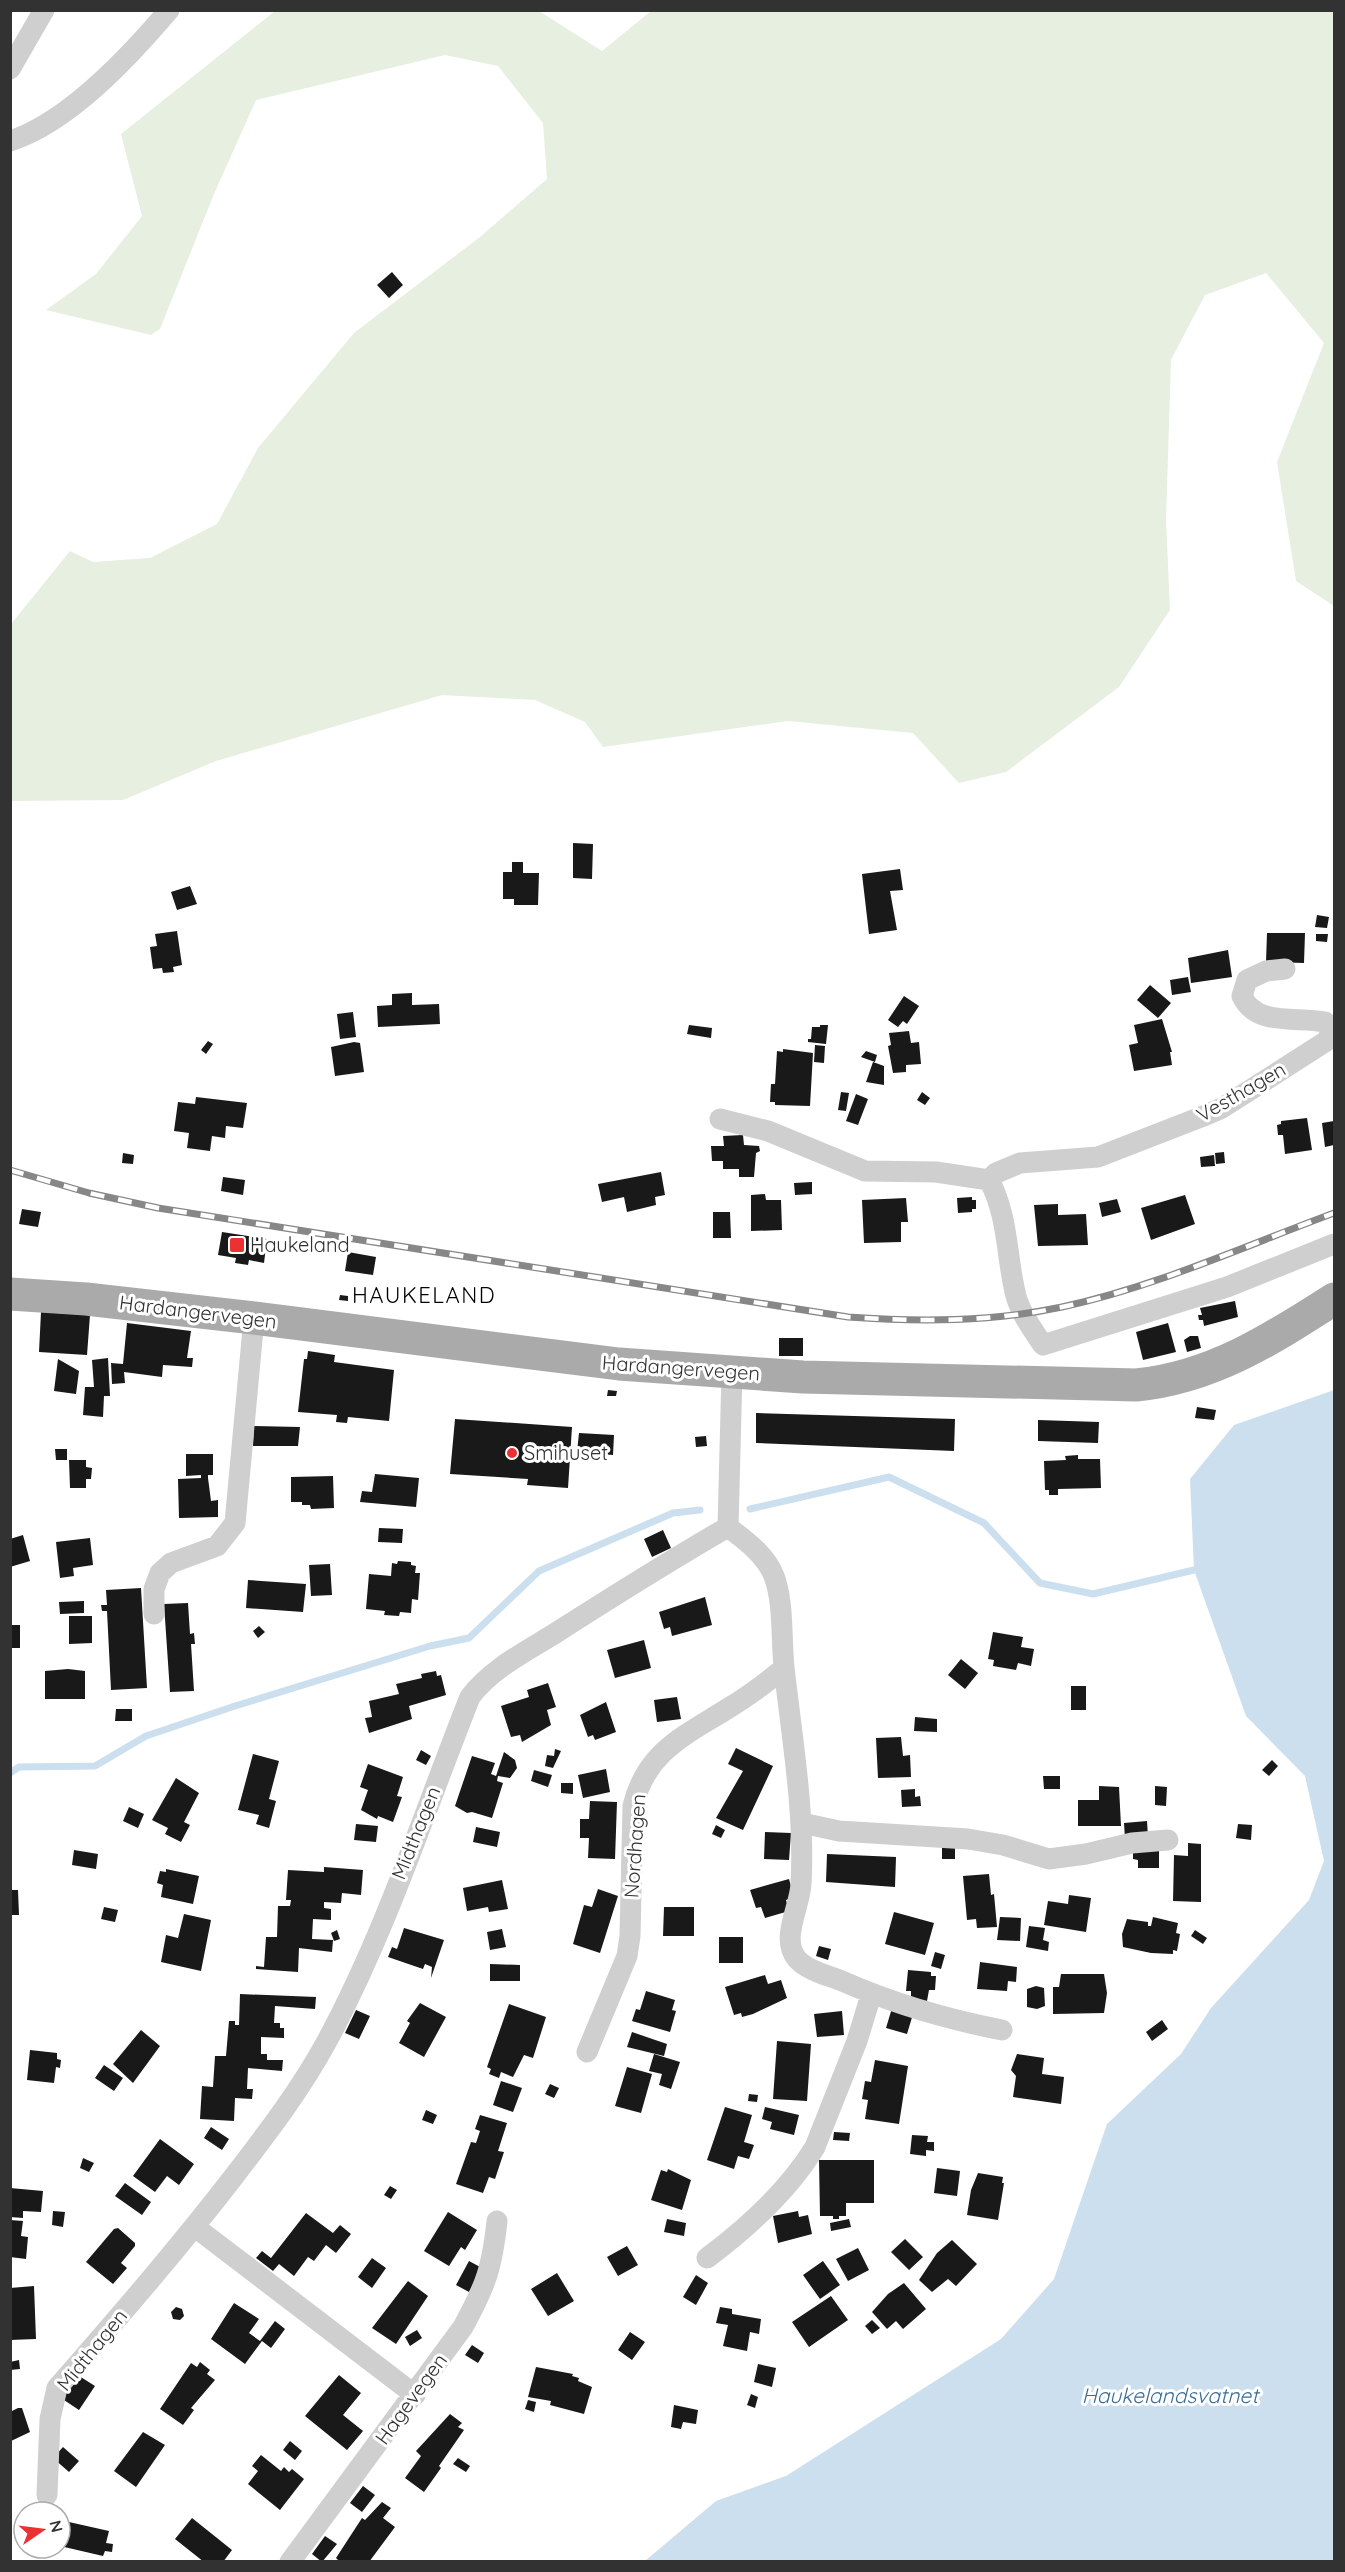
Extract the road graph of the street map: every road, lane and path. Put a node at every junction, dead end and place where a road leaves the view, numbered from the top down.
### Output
1 (44, 10) edge
2 (169, 10) edge
3 (10, 69) edge
4 (10, 141) edge
5 (1285, 969) dead end
6 (720, 1119) dead end
7 (989, 1180) junction
8 (1335, 1244) edge
9 (10, 1294) edge
10 (1335, 1299) edge
11 (254, 1318) junction
12 (732, 1372) junction
13 (728, 1527) junction
14 (154, 1614) dead end
15 (784, 1668) junction
16 (802, 1823) junction
17 (1168, 1840) dead end
18 (871, 1995) junction
19 (1002, 2030) dead end
20 (587, 2052) dead end
21 (497, 2221) dead end
22 (195, 2228) junction
23 (707, 2258) dead end
24 (415, 2395) junction
25 (47, 2495) dead end
26 (290, 2562) edge

1 - 3 street
2 - 4 street
5 - 7 street, Vesthagen
6 - 7 street
7 - 8 street
9 - 11 main road, Hardangervegen
10 - 12 main road, Hardangervegen
11 - 12 main road, Hardangervegen
11 - 14 street
12 - 13 street
13 - 15 street
13 - 22 street, Midthagen
15 - 16 street
15 - 20 street, Nordhagen
16 - 17 street
16 - 18 street
18 - 19 street
18 - 23 street
21 - 24 street, Hagevegen
22 - 24 street
22 - 25 street, Midthagen
24 - 26 street, Hagevegen

